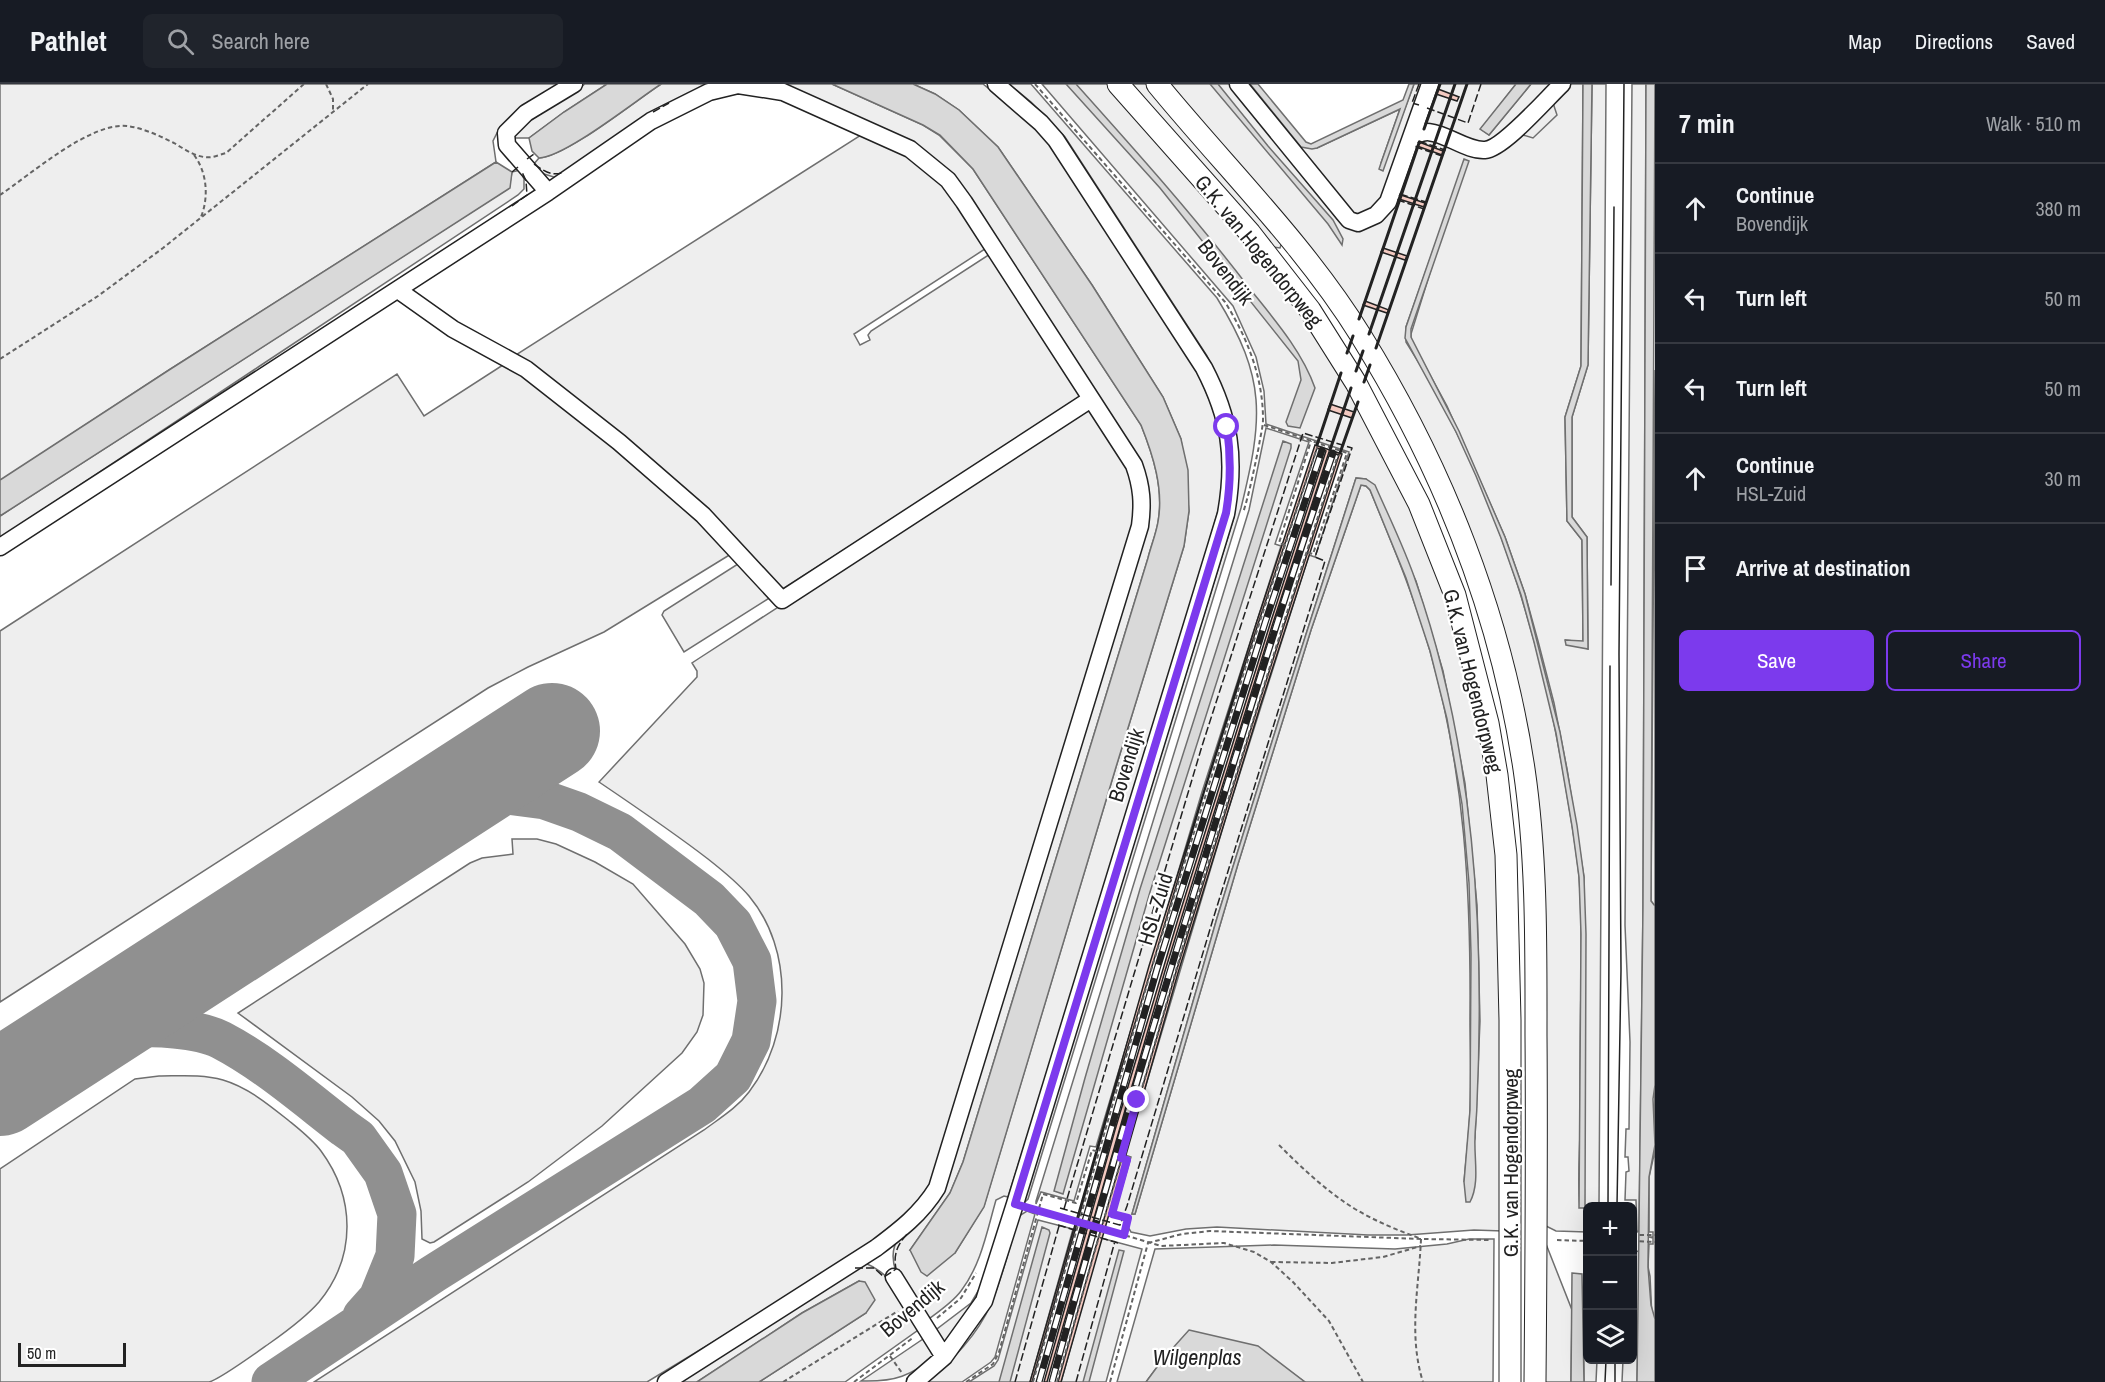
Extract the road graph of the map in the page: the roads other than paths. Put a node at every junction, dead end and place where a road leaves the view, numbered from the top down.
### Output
1 (574, 84) edge
2 (996, 84) edge
3 (1118, 84) edge
4 (1157, 84) edge
5 (1238, 84) edge
6 (1430, 84) edge
7 (1562, 84) edge
8 (1409, 144) junction
9 (548, 192) junction
10 (398, 290) junction
11 (1091, 399) junction
12 (0, 547) edge
13 (894, 1277) dead end
14 (944, 1357) junction
15 (910, 1379) edge
16 (666, 1382) edge
17 (1510, 1382) edge
18 (1535, 1382) edge

1 - 9 street
2 - 14 street, Bovendijk
3 - 17 main road, G.K. van Hogendorpweg
4 - 18 main road, G.K. van Hogendorpweg
5 - 8 street
6 - 8 street
7 - 8 street
9 - 10 street
9 - 11 street
10 - 11 street
10 - 12 street
11 - 16 street
13 - 14 street
14 - 15 street, Bovendijk

